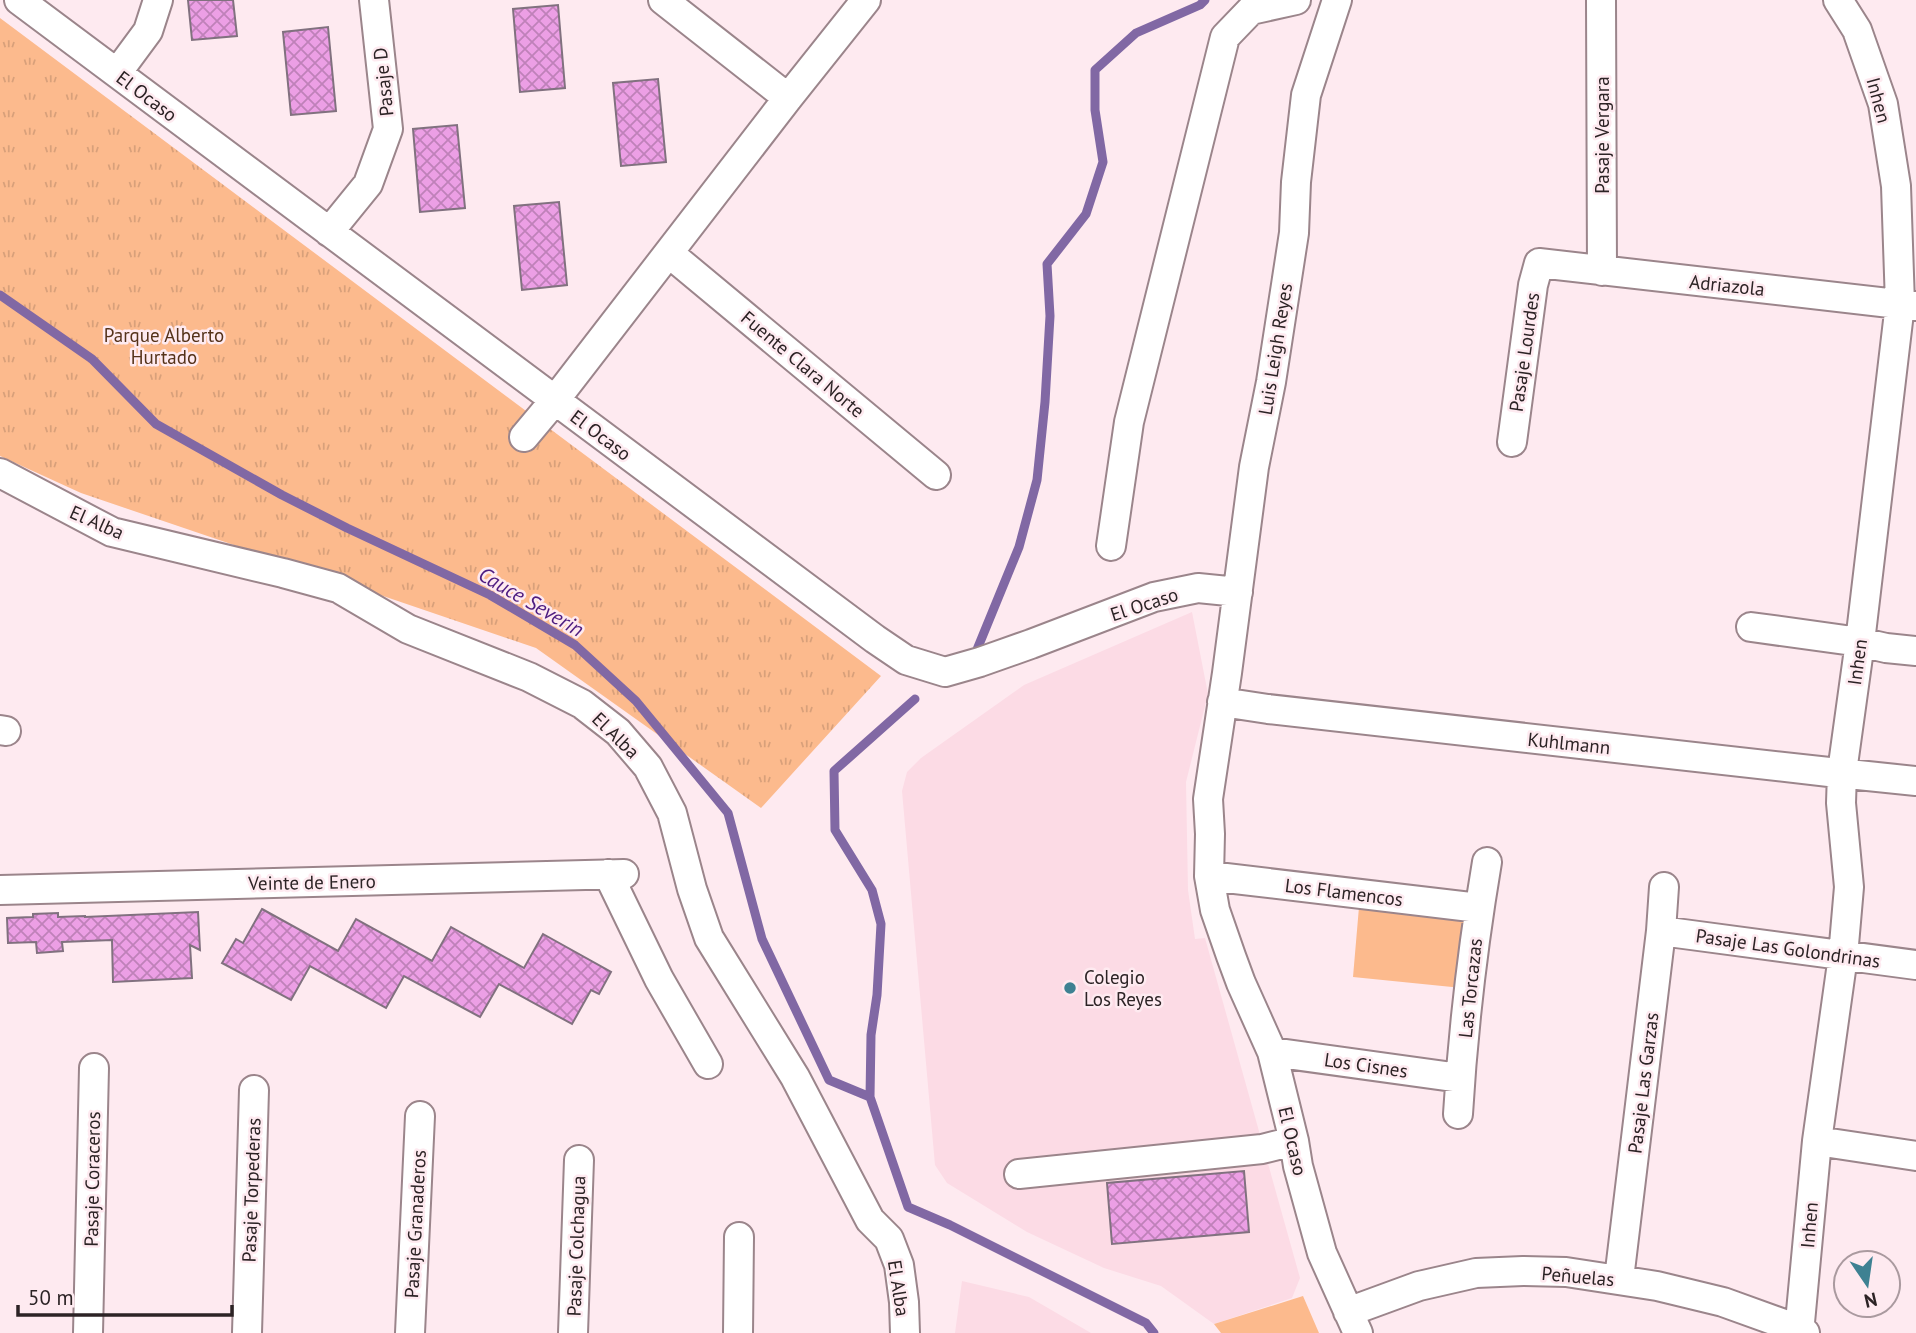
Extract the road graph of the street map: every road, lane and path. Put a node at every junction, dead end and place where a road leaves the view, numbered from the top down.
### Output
1 (19, 0) edge
2 (158, 0) edge
3 (374, 0) edge
4 (663, 0) edge
5 (866, 0) edge
6 (1296, 0) edge
7 (1337, 0) edge
8 (1601, 0) edge
9 (1838, 0) edge
10 (117, 73) junction
11 (788, 98) junction
12 (329, 232) junction
13 (670, 254) junction
14 (1539, 263) joint
15 (1602, 271) junction
16 (1908, 305) edge
17 (555, 400) junction
18 (524, 437) dead end
19 (1513, 442) dead end
20 (0, 473) edge
21 (936, 475) dead end
22 (1111, 546) dead end
23 (1238, 592) junction
24 (1751, 626) dead end
25 (1860, 642) junction
26 (1916, 651) edge
27 (1222, 702) junction
28 (1842, 772) junction
29 (1916, 780) edge
30 (1487, 862) dead end
31 (1209, 876) junction
32 (1664, 887) dead end
33 (0, 890) edge
34 (1479, 908) junction
35 (1661, 931) junction
36 (1843, 956) junction
37 (1916, 965) edge
38 (1272, 1052) junction
39 (708, 1064) dead end
40 (94, 1068) dead end
41 (1460, 1078) junction
42 (254, 1090) dead end
43 (1458, 1114) dead end
44 (420, 1116) dead end
45 (1294, 1141) junction
46 (1817, 1141) junction
47 (1916, 1156) edge
48 (579, 1160) dead end
49 (1019, 1174) dead end
50 (739, 1237) dead end
51 (1619, 1279) junction
52 (1353, 1322) edge
53 (1800, 1332) edge
54 (88, 1333) edge
55 (247, 1333) edge
56 (410, 1333) edge
57 (573, 1333) edge
58 (737, 1333) edge
59 (905, 1333) edge

1 - 10 street, El Ocaso
2 - 10 street
3 - 12 street, Pasaje D
4 - 11 street
5 - 11 street
6 - 22 street
7 - 23 street, Luis Leigh Reyes
8 - 15 street, Pasaje Vergara
9 - 16 street, Inhen
10 - 12 street, El Ocaso
11 - 13 street
12 - 17 street, El Ocaso
13 - 17 street
13 - 21 street, Fuente Clara Norte
14 - 15 street, Adriazola
14 - 19 street, Pasaje Lourdes
15 - 16 street, Adriazola
16 - 25 street, Inhen
17 - 18 street
17 - 23 street, El Ocaso
20 - 59 street, El Alba
23 - 27 street, Luis Leigh Reyes
24 - 25 street
25 - 26 street
25 - 28 street, Inhen
27 - 28 street, Kuhlmann
27 - 31 street, El Ocaso
28 - 29 street, Kuhlmann
28 - 36 street, Inhen
30 - 34 street, Las Torcazas
31 - 34 street, Los Flamencos
31 - 38 street, El Ocaso
32 - 35 street, Pasaje Las Garzas
33 - 39 street, Veinte de Enero
34 - 41 street, Las Torcazas
35 - 36 street, Pasaje Las Golondrinas
35 - 51 street, Pasaje Las Garzas
36 - 37 street, Pasaje Las Golondrinas
36 - 46 street, Inhen
38 - 41 street, Los Cisnes
38 - 45 street, El Ocaso
40 - 54 street, Pasaje Coraceros
41 - 43 street, Las Torcazas
42 - 55 street, Pasaje Torpederas
44 - 56 street, Pasaje Granaderos
45 - 49 street
45 - 52 street, El Ocaso
46 - 47 street
46 - 53 street, Inhen
48 - 57 street, Pasaje Colchagua
50 - 58 street
51 - 52 street, Peñuelas
51 - 53 street, Peñuelas

